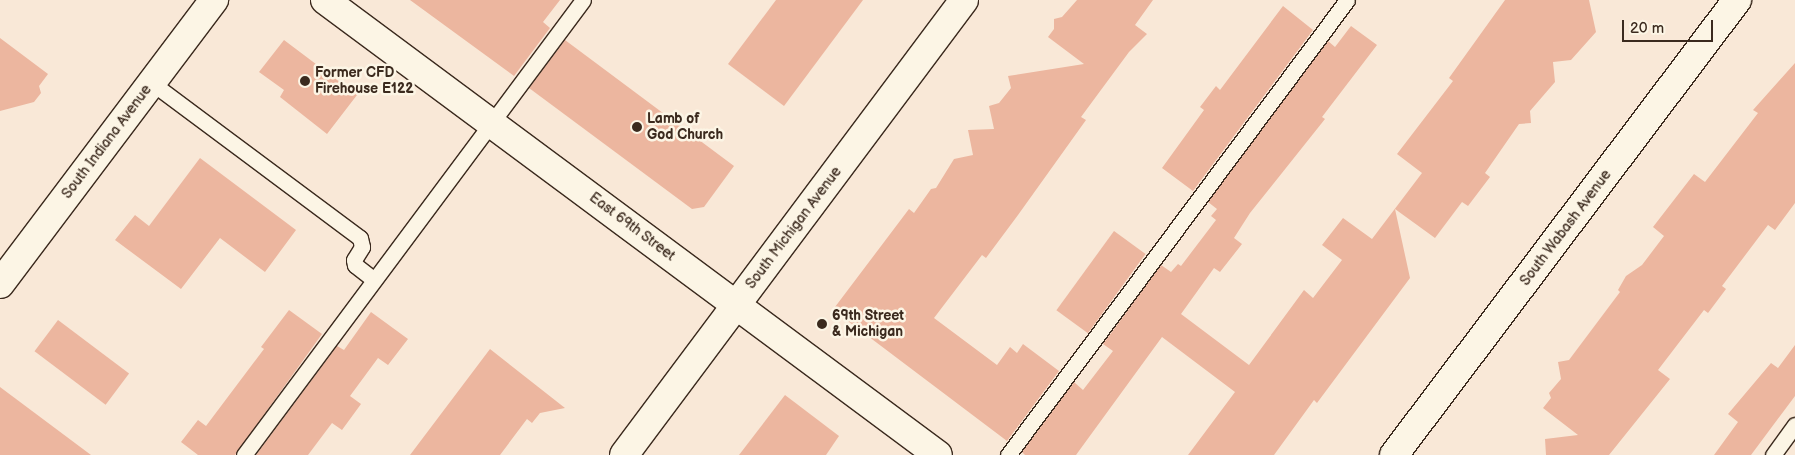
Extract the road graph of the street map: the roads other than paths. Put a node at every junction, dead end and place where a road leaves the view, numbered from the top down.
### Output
1 (214, 0) edge
2 (325, 0) edge
3 (583, 0) edge
4 (964, 0) edge
5 (1347, 0) edge
6 (1737, 0) edge
7 (152, 83) junction
8 (492, 124) junction
9 (374, 280) junction
10 (0, 284) edge
11 (736, 305) junction
12 (1795, 425) edge
13 (244, 455) edge
14 (624, 455) edge
15 (938, 455) edge
16 (1008, 455) edge
17 (1394, 455) edge
18 (1772, 455) edge

1 - 7 street, South Indiana Avenue
2 - 8 street, East 69th Street
3 - 8 lane
4 - 11 street, South Michigan Avenue
5 - 16 lane
6 - 17 street, South Wabash Avenue
7 - 9 lane
7 - 10 street, South Indiana Avenue
8 - 9 lane
8 - 11 street, East 69th Street
9 - 13 lane
11 - 14 street, South Michigan Avenue
11 - 15 street, East 69th Street
12 - 18 lane

